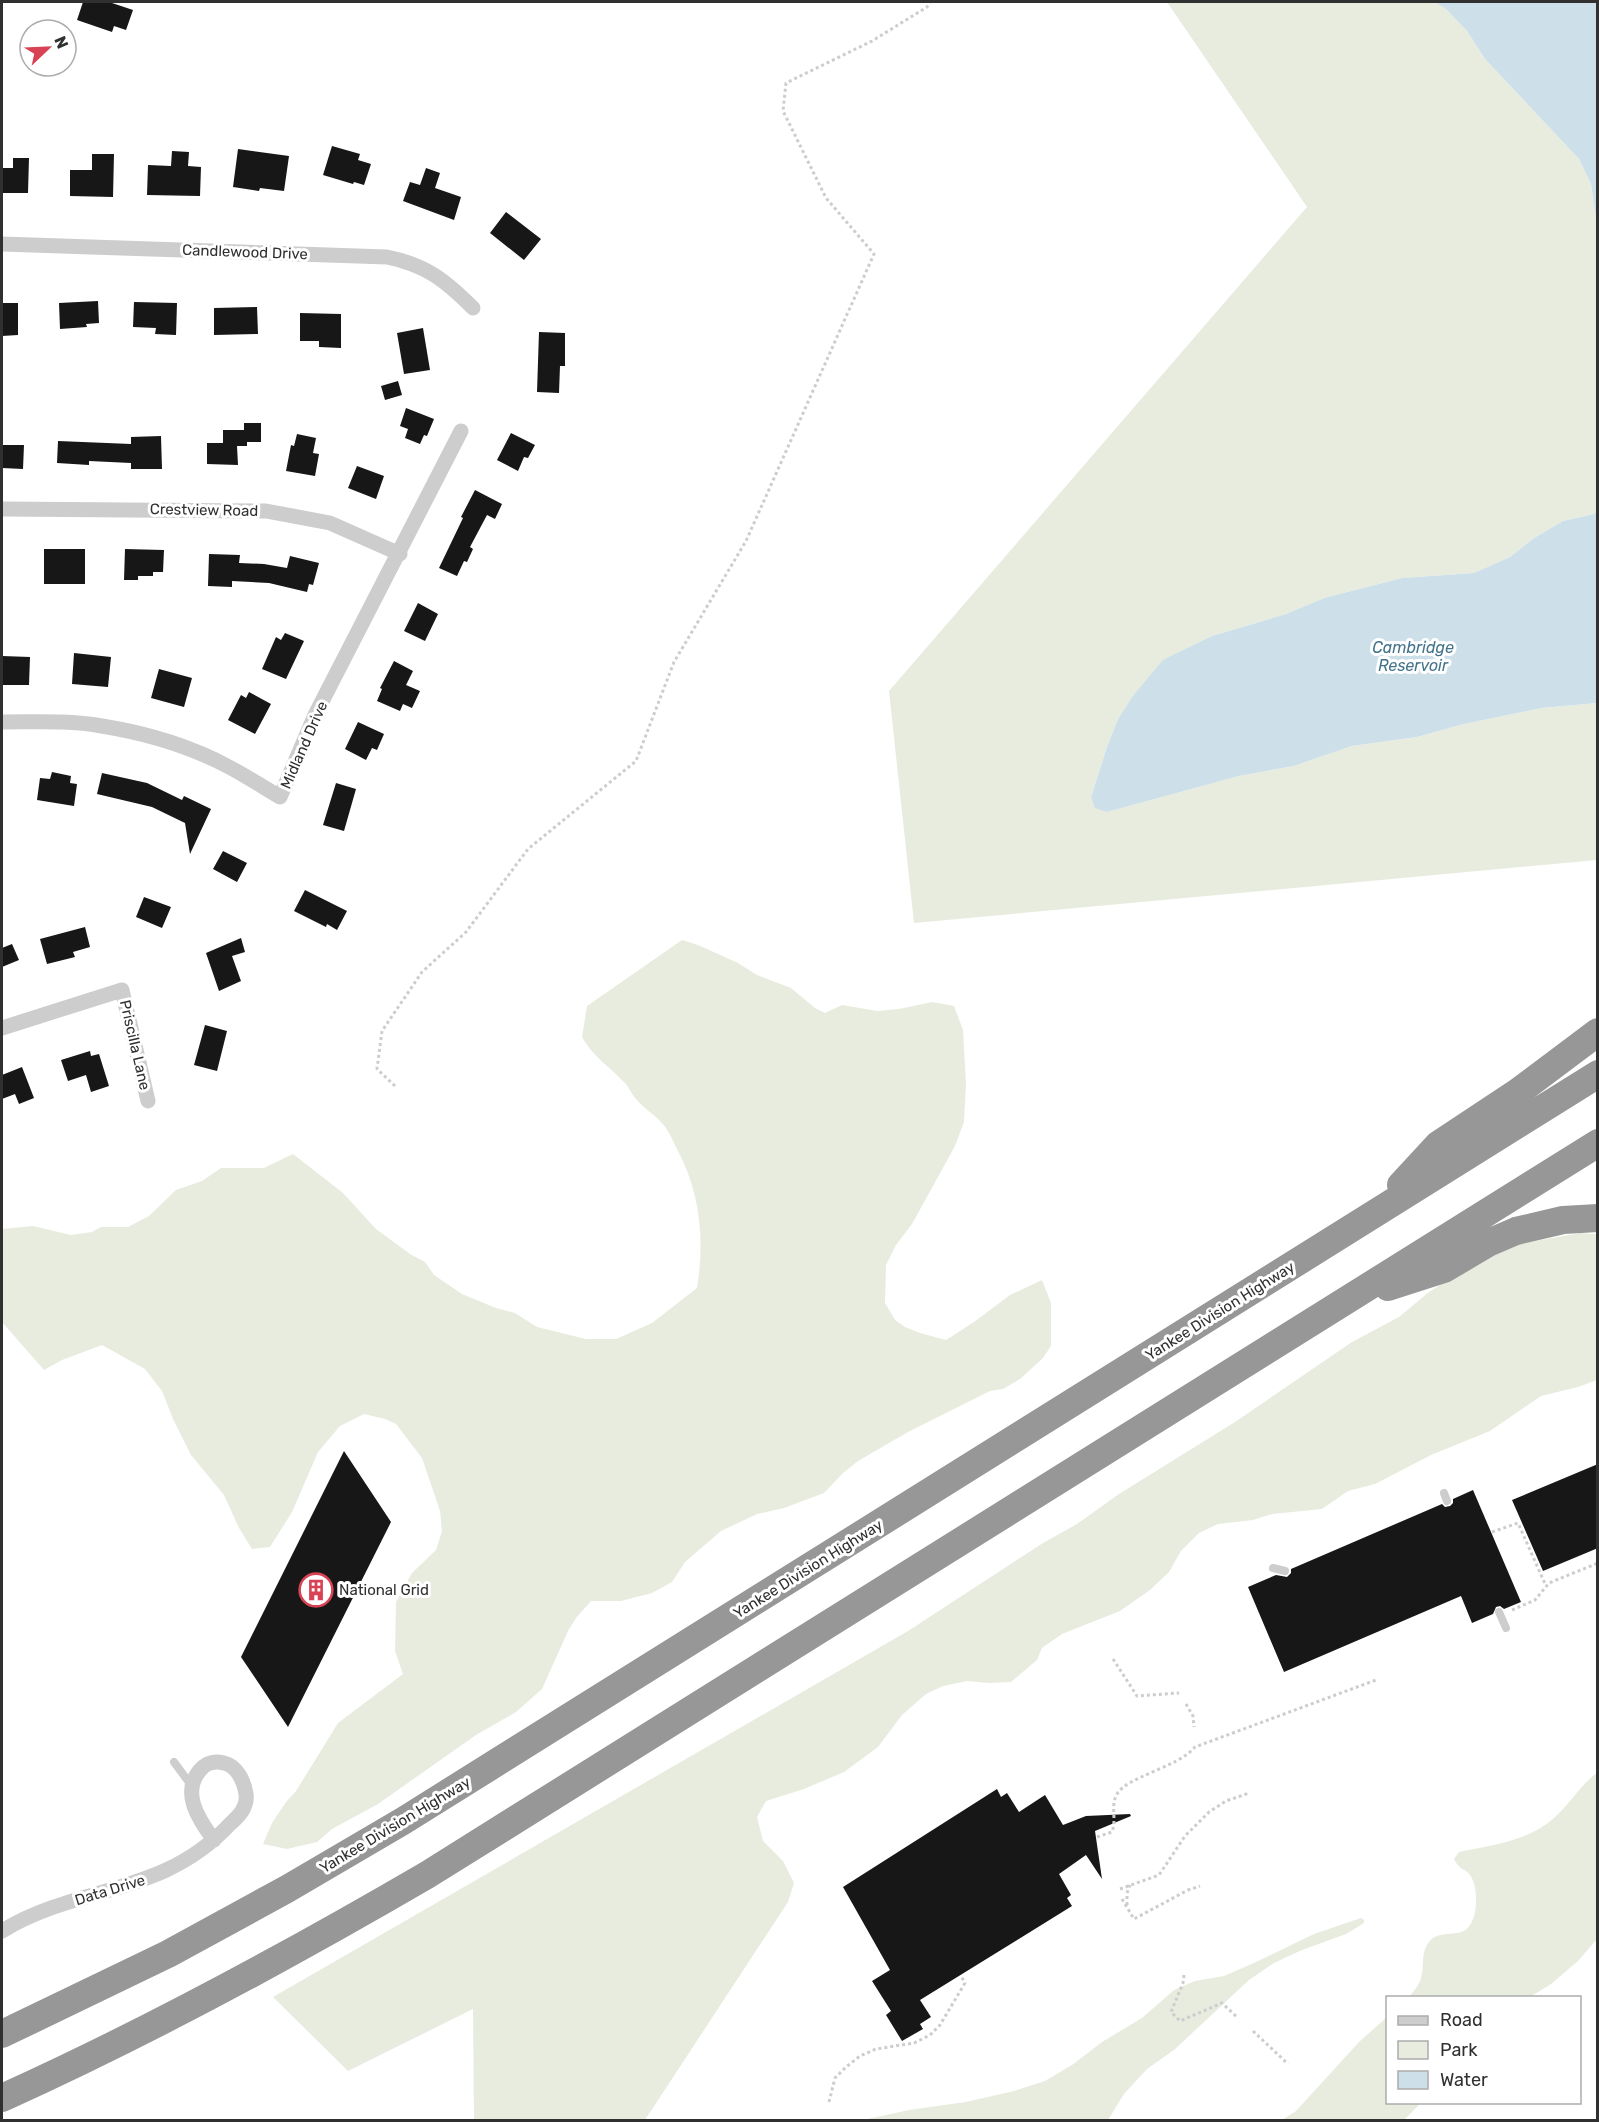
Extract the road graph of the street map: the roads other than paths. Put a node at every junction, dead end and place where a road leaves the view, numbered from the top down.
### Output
1 (2, 244) edge
2 (473, 308) dead end
3 (461, 431) dead end
4 (2, 509) edge
5 (400, 554) junction
6 (2, 722) edge
7 (2, 1028) edge
8 (1598, 1032) edge
9 (1598, 1074) edge
10 (148, 1101) dead end
11 (1598, 1143) edge
12 (1376, 1213) junction
13 (1598, 1218) edge
14 (1347, 1301) junction
15 (1444, 1492) dead end
16 (1447, 1501) dead end
17 (1273, 1568) dead end
18 (1285, 1571) dead end
19 (1500, 1613) road end
20 (1506, 1628) dead end
21 (174, 1762) dead end
22 (191, 1785) junction
23 (214, 1840) junction
24 (2, 1931) edge
25 (2, 2034) edge
26 (2, 2098) edge

1 - 2 street, Candlewood Drive
3 - 5 street, Midland Drive
4 - 5 street, Crestview Road
5 - 6 street, Midland Drive
7 - 10 street, Priscilla Lane
8 - 12 highway
9 - 12 highway, Yankee Division Highway
11 - 14 highway
12 - 25 highway, Yankee Division Highway
13 - 14 highway
14 - 26 highway
15 - 16 lane
17 - 18 lane
19 - 20 lane
21 - 22 lane
22 - 23 street
22 - 23 street, Data Drive
23 - 24 street, Data Drive

